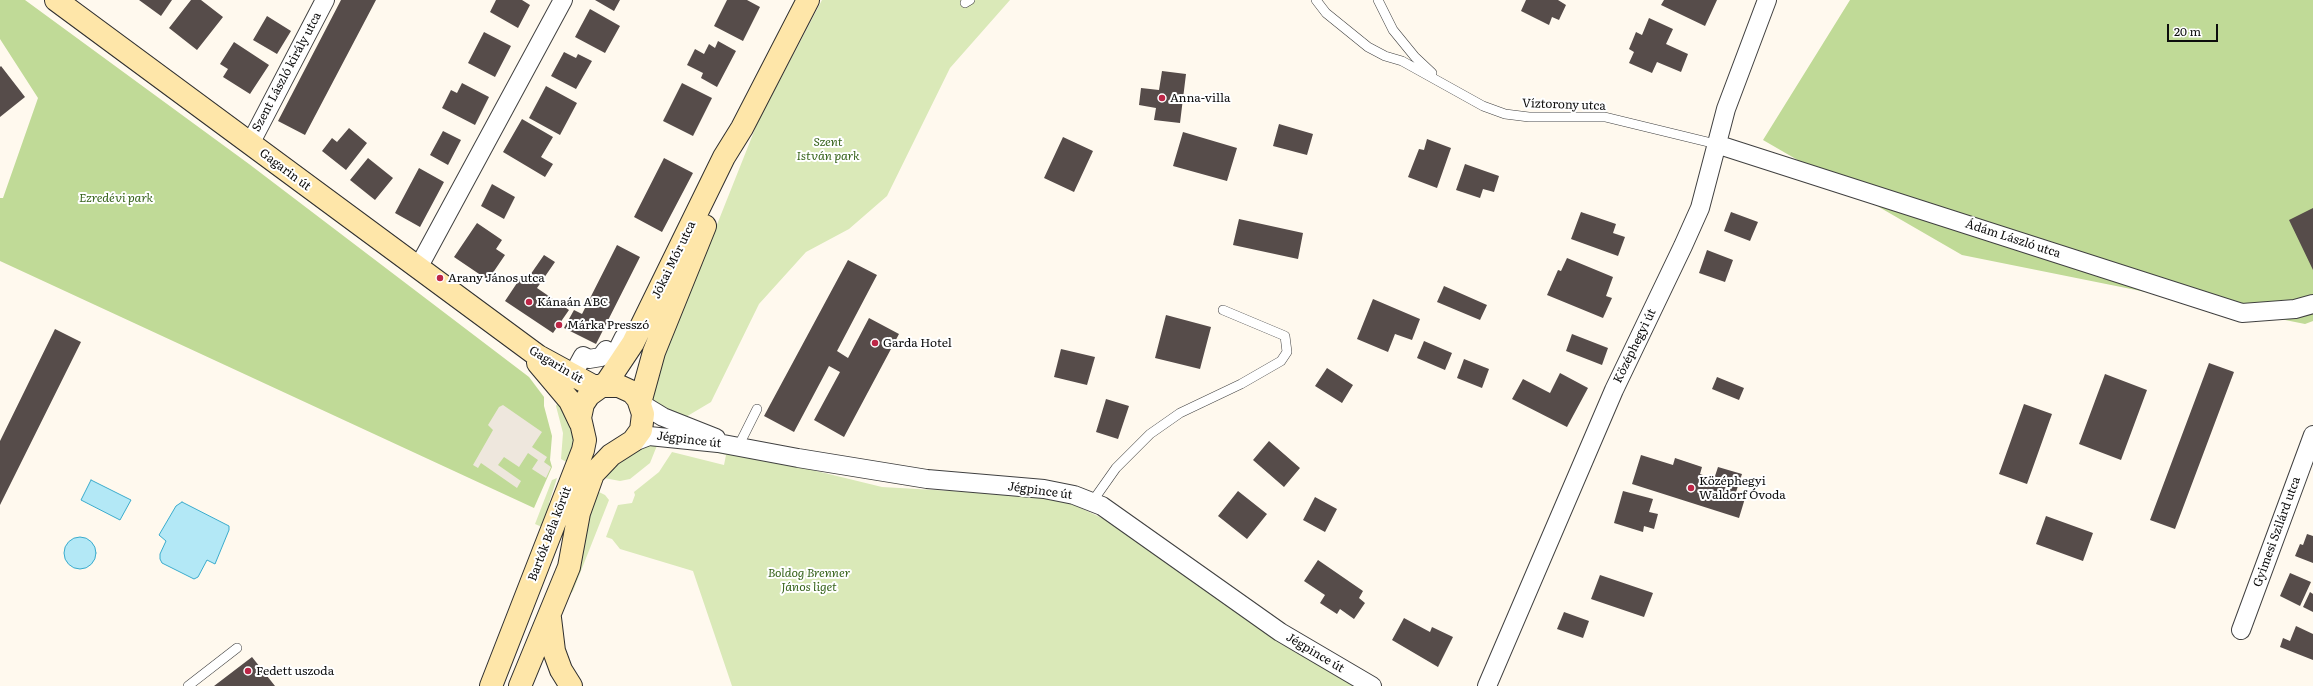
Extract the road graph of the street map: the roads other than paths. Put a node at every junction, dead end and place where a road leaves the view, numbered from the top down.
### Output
1 (56, 0) edge
2 (325, 0) edge
3 (563, 0) edge
4 (808, 0) edge
5 (1316, 0) edge
6 (1378, 0) edge
7 (1767, 0) edge
8 (1440, 81) junction
9 (742, 128) junction
10 (250, 144) junction
11 (1716, 144) junction
12 (678, 250) junction
13 (418, 268) junction
14 (2313, 304) edge
15 (1224, 310) dead end
16 (514, 340) junction
17 (577, 368) dead end
18 (601, 387) junction
19 (640, 403) junction
20 (757, 409) dead end
21 (582, 427) junction
22 (2313, 435) edge
23 (626, 445) junction
24 (744, 447) junction
25 (1092, 502) junction
26 (552, 610) junction
27 (2241, 630) dead end
28 (237, 648) dead end
29 (499, 665) junction
30 (526, 683) edge
31 (188, 686) edge
32 (491, 686) edge
33 (571, 686) edge
34 (1372, 686) edge
35 (1487, 686) edge

1 - 10 street, Gagarin út
2 - 10 street, Szent László király utca
3 - 13 street
4 - 9 street, Jókai Mór utca
5 - 8 lane, Víztorony utca
6 - 8 lane, Víztorony utca
7 - 11 street, Középhegyi út
8 - 11 lane, Víztorony utca
9 - 12 street, Jókai Mór utca
9 - 19 street, Jókai Mór utca
10 - 13 street, Gagarin út
11 - 14 street, Ádám László utca
11 - 35 street, Középhegyi út
12 - 17 street
12 - 18 street, Jókai Mór utca
13 - 16 street, Gagarin út
15 - 25 lane
16 - 18 street, Gagarin út
16 - 21 street, Gagarin út
18 - 19 street, Gagarin út
18 - 21 street, Bartók Béla körút
19 - 23 street, Bartók Béla körút
19 - 24 street, Jégpince út
20 - 24 lane
21 - 23 street
21 - 29 street, Bartók Béla körút
22 - 27 street, Gyimesi Szilárd utca
23 - 24 street, Jégpince út
23 - 26 street, Bartók Béla körút
24 - 25 street, Jégpince út
25 - 34 street, Jégpince út
26 - 30 street, Bartók Béla körút
26 - 33 street
28 - 31 lane
29 - 30 street
29 - 32 street, Bartók Béla körút

